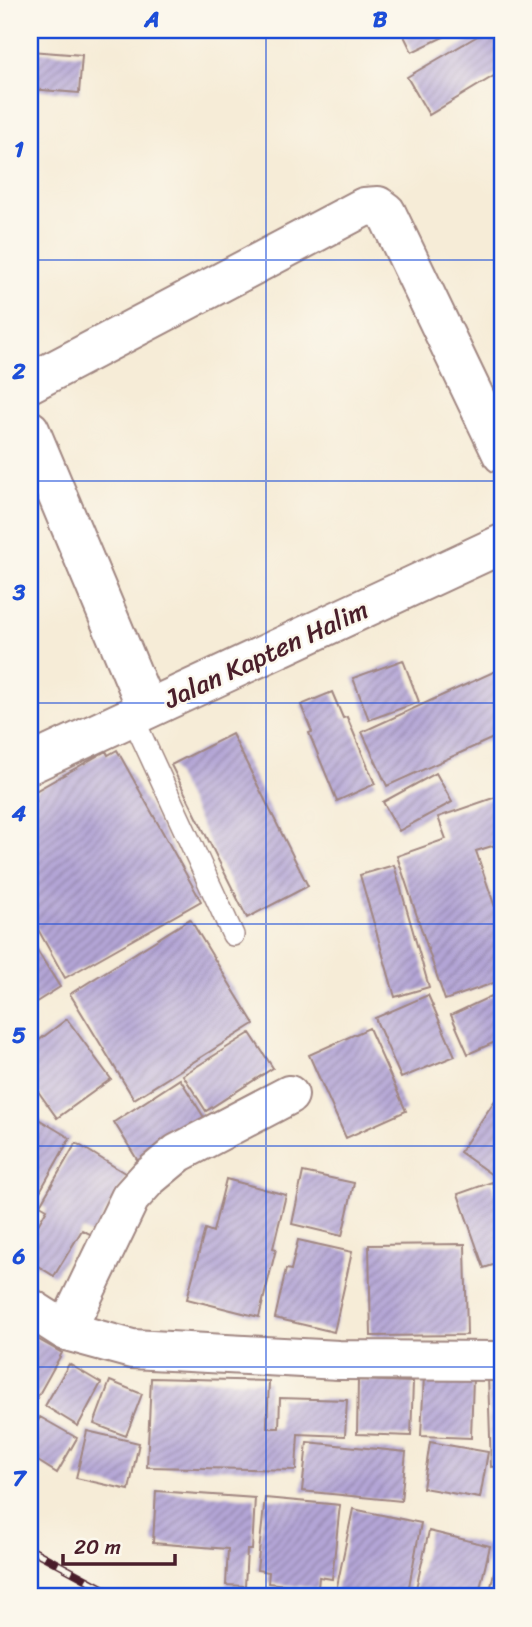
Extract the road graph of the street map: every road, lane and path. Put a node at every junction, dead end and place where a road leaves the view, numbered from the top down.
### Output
1 (30, 383) edge
2 (30, 430) edge
3 (502, 454) edge
4 (502, 544) edge
5 (139, 712) junction
6 (30, 764) edge
7 (233, 934) dead end
8 (289, 1095) dead end
9 (30, 1308) edge
10 (65, 1331) junction
11 (502, 1362) edge

1 - 3 street
2 - 5 street
4 - 5 street, Jalan Kapten Halim
5 - 6 street, Jalan Kapten Halim
5 - 7 lane
8 - 10 street
9 - 10 street
10 - 11 street

